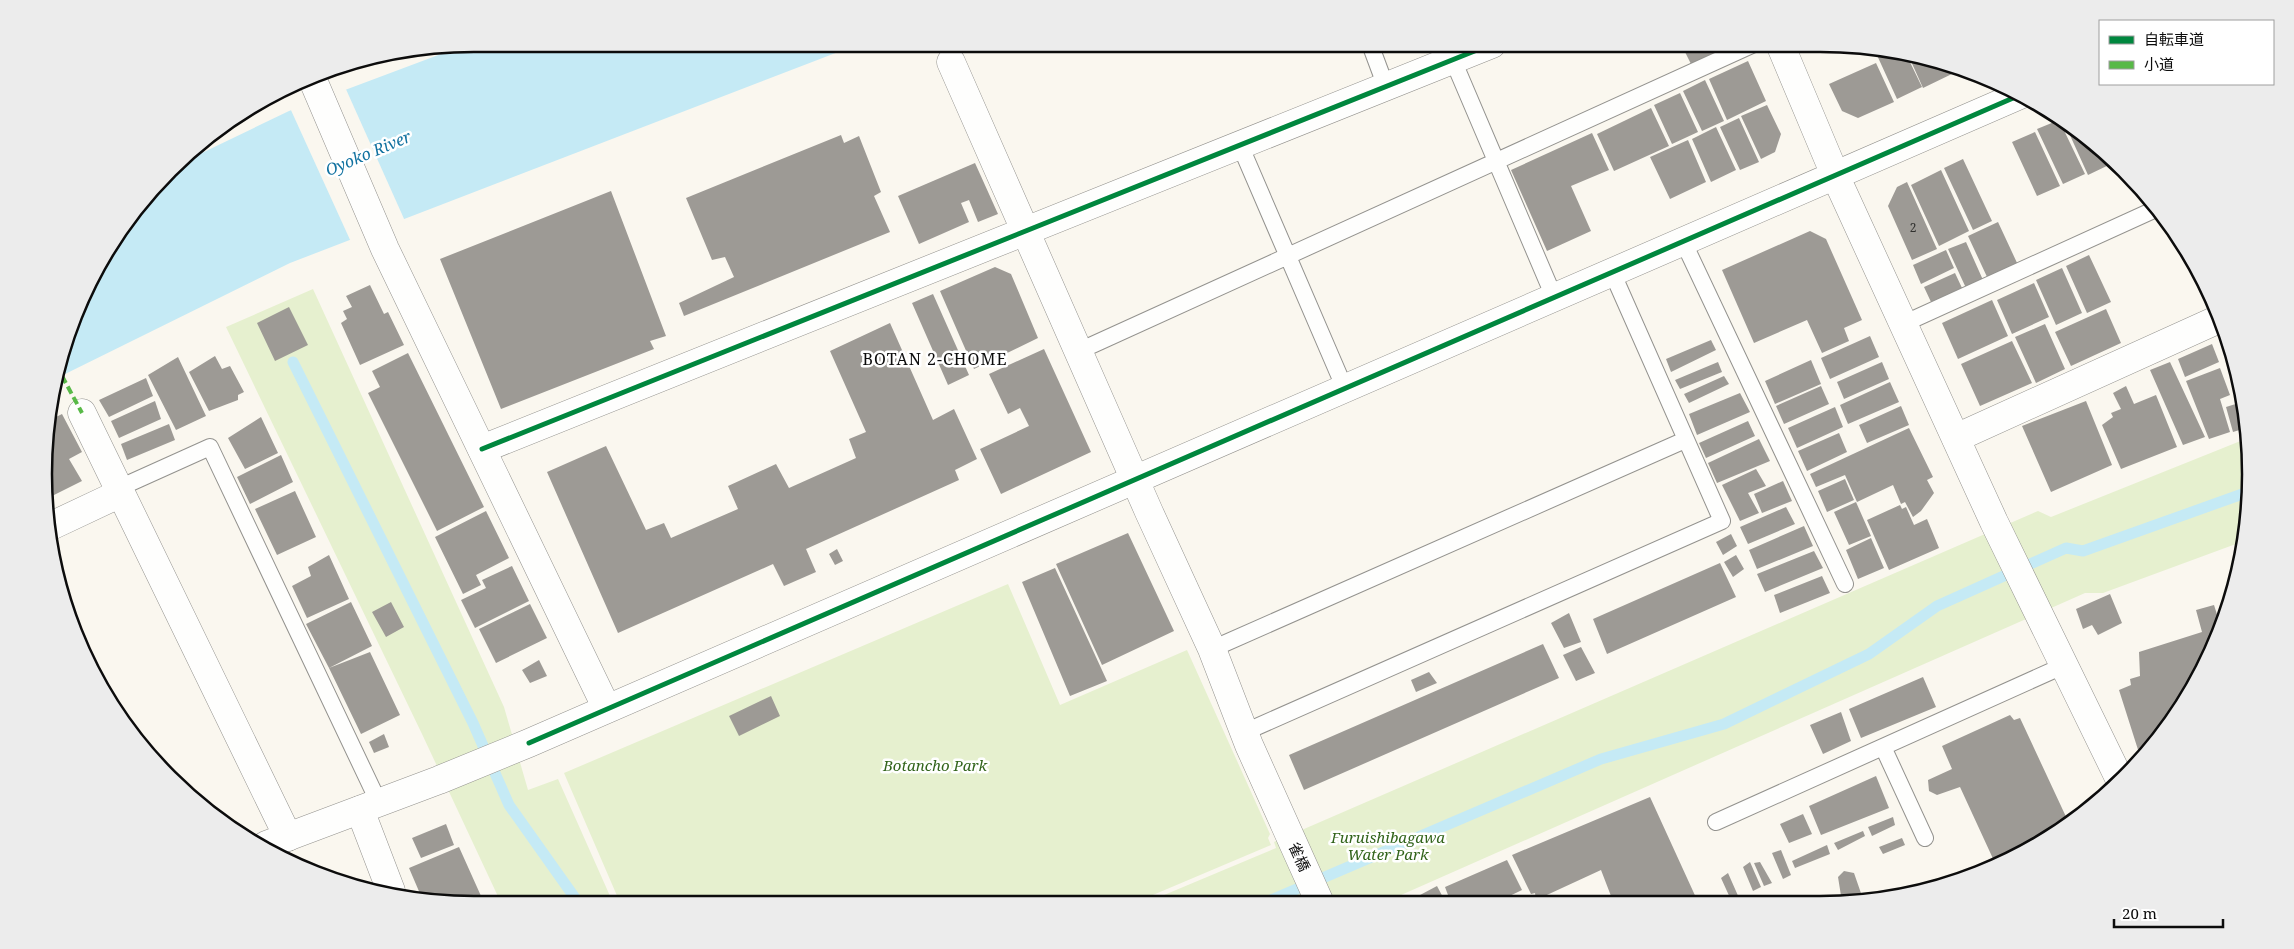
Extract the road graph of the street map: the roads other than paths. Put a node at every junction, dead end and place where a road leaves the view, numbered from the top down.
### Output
1 (1373, 52) edge
2 (1472, 52) edge
3 (1736, 52) edge
4 (1783, 52) edge
5 (1452, 60) junction
6 (951, 62) dead end
7 (314, 84) edge
8 (1386, 87) junction
9 (2010, 98) edge
10 (1240, 145) junction
11 (1496, 161) junction
12 (1835, 175) junction
13 (2149, 212) edge
14 (1026, 231) junction
15 (1683, 241) junction
16 (1288, 256) junction
17 (1612, 272) junction
18 (1554, 297) junction
19 (2212, 321) edge
20 (1903, 324) junction
21 (1079, 351) junction
22 (1345, 388) junction
23 (82, 413) dead end
24 (1956, 438) junction
25 (1685, 440) junction
26 (482, 449) junction
27 (1135, 480) junction
28 (120, 490) junction
29 (55, 524) edge
30 (1845, 584) dead end
31 (1212, 648) junction
32 (2065, 665) junction
33 (607, 709) junction
34 (1245, 732) junction
35 (1883, 747) junction
36 (2117, 774) edge
37 (370, 806) junction
38 (1716, 822) dead end
39 (1925, 838) dead end
40 (277, 841) edge
41 (389, 887) edge
42 (1317, 896) edge

1 - 8 lane
2 - 5 street
3 - 11 lane
4 - 12 street
5 - 8 street
5 - 11 lane
6 - 14 street, 雀橋
7 - 26 street
8 - 10 street
9 - 12 street
10 - 14 street
10 - 16 lane
11 - 16 lane
11 - 18 lane
12 - 15 street
12 - 20 street
13 - 20 lane
14 - 21 street, 雀橋
14 - 26 street
15 - 17 street
15 - 30 lane
16 - 21 lane
16 - 22 lane
17 - 18 street
17 - 25 lane
18 - 22 street
19 - 24 street
20 - 24 street
21 - 27 street, 雀橋
22 - 27 street
23 - 28 street
24 - 32 street
25 - 31 lane
25 - 34 lane
26 - 33 street
27 - 31 street, 雀橋
27 - 33 street
28 - 29 street
28 - 37 lane
28 - 40 street
31 - 34 street, 雀橋
32 - 35 lane
32 - 36 street
33 - 37 street
34 - 42 street, 雀橋
35 - 38 lane
35 - 39 lane
37 - 40 street
37 - 41 street

